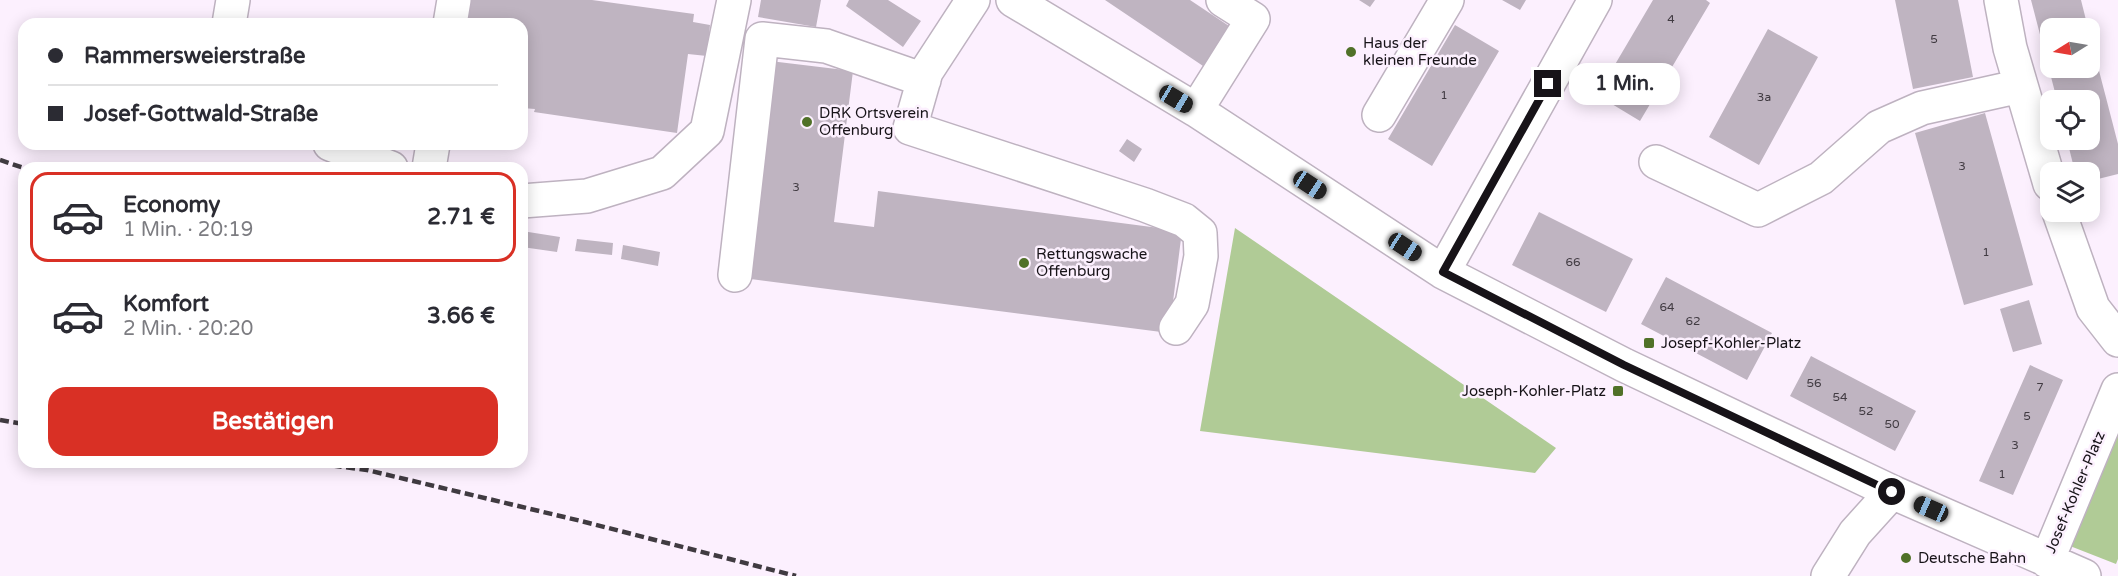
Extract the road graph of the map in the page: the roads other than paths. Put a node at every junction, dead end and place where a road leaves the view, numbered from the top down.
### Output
1 (232, 0) edge
2 (454, 0) edge
3 (734, 0) edge
4 (973, 0) edge
5 (1223, 0) edge
6 (1447, 0) edge
7 (1595, 0) edge
8 (2001, 0) edge
9 (1016, 1) edge
10 (230, 18) edge
11 (451, 18) edge
12 (924, 80) junction
13 (2021, 86) junction
14 (1196, 111) junction
15 (1379, 115) dead end
16 (345, 150) edge
17 (376, 162) edge
18 (1656, 162) dead end
19 (2043, 162) edge
20 (528, 200) edge
21 (2062, 222) edge
22 (1443, 272) junction
23 (735, 275) dead end
24 (1176, 328) dead end
25 (2118, 340) edge
26 (2118, 390) edge
27 (1892, 492) junction
28 (2047, 561) junction
29 (1828, 576) edge
30 (2084, 576) edge

1 - 10 street
2 - 11 street
3 - 20 street
4 - 12 street
5 - 14 street
6 - 15 street
7 - 22 street
8 - 13 street
9 - 14 street
12 - 23 street
12 - 24 street
13 - 18 street
13 - 19 street
14 - 22 street
16 - 17 street
21 - 25 street
22 - 27 street
26 - 28 street, Josef-Kohler-Platz
27 - 28 street
27 - 29 street
28 - 30 street

